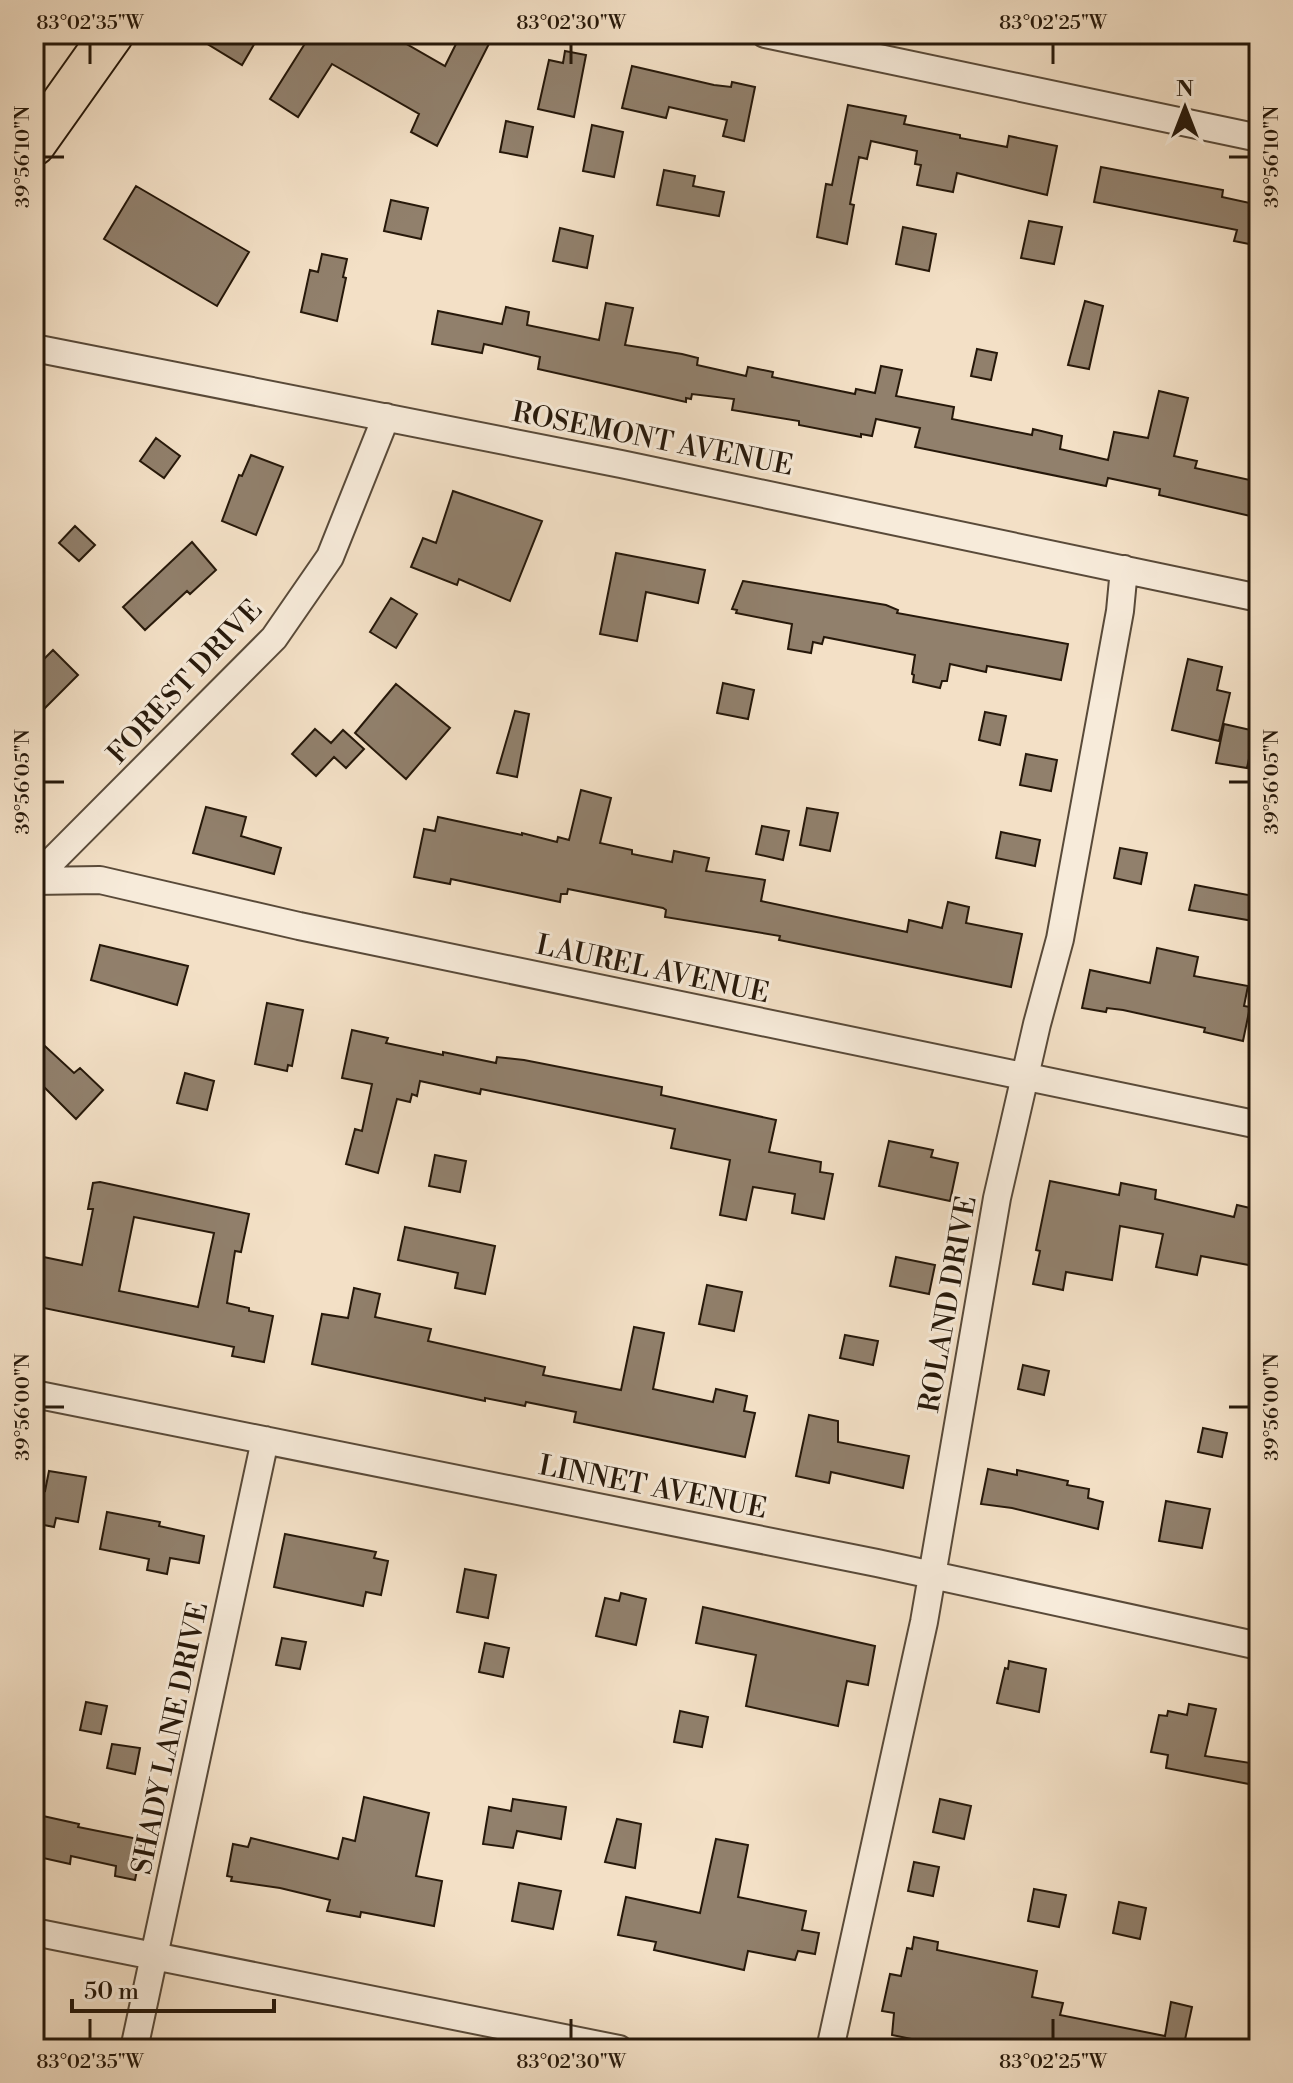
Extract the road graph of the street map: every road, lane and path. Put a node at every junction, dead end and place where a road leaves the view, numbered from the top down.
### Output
1 (112, 34) edge
2 (765, 34) edge
3 (1259, 138) edge
4 (34, 144) edge
5 (34, 348) edge
6 (386, 417) junction
7 (1124, 569) junction
8 (1259, 598) edge
9 (34, 880) edge
10 (1024, 1078) junction
11 (1259, 1125) edge
12 (34, 1394) edge
13 (265, 1440) junction
14 (932, 1576) junction
15 (1259, 1646) edge
16 (34, 1932) edge
17 (153, 1958) junction
18 (134, 2049) edge
19 (619, 2049) edge
20 (830, 2049) edge

1 - 4 main road
2 - 3 street
5 - 6 street, ROSEMONT AVENUE
6 - 7 street, ROSEMONT AVENUE
6 - 9 street, FOREST DRIVE
7 - 8 street, ROSEMONT AVENUE
7 - 10 street, ROLAND DRIVE
9 - 10 street, LAUREL AVENUE
10 - 11 street, LAUREL AVENUE
10 - 14 street, ROLAND DRIVE
12 - 13 street, LINNET AVENUE
13 - 14 street, LINNET AVENUE
13 - 17 street, SHADY LANE DRIVE
14 - 15 street, LINNET AVENUE
14 - 20 street, ROLAND DRIVE
16 - 17 street
17 - 18 street, SHADY LANE DRIVE
17 - 19 street

